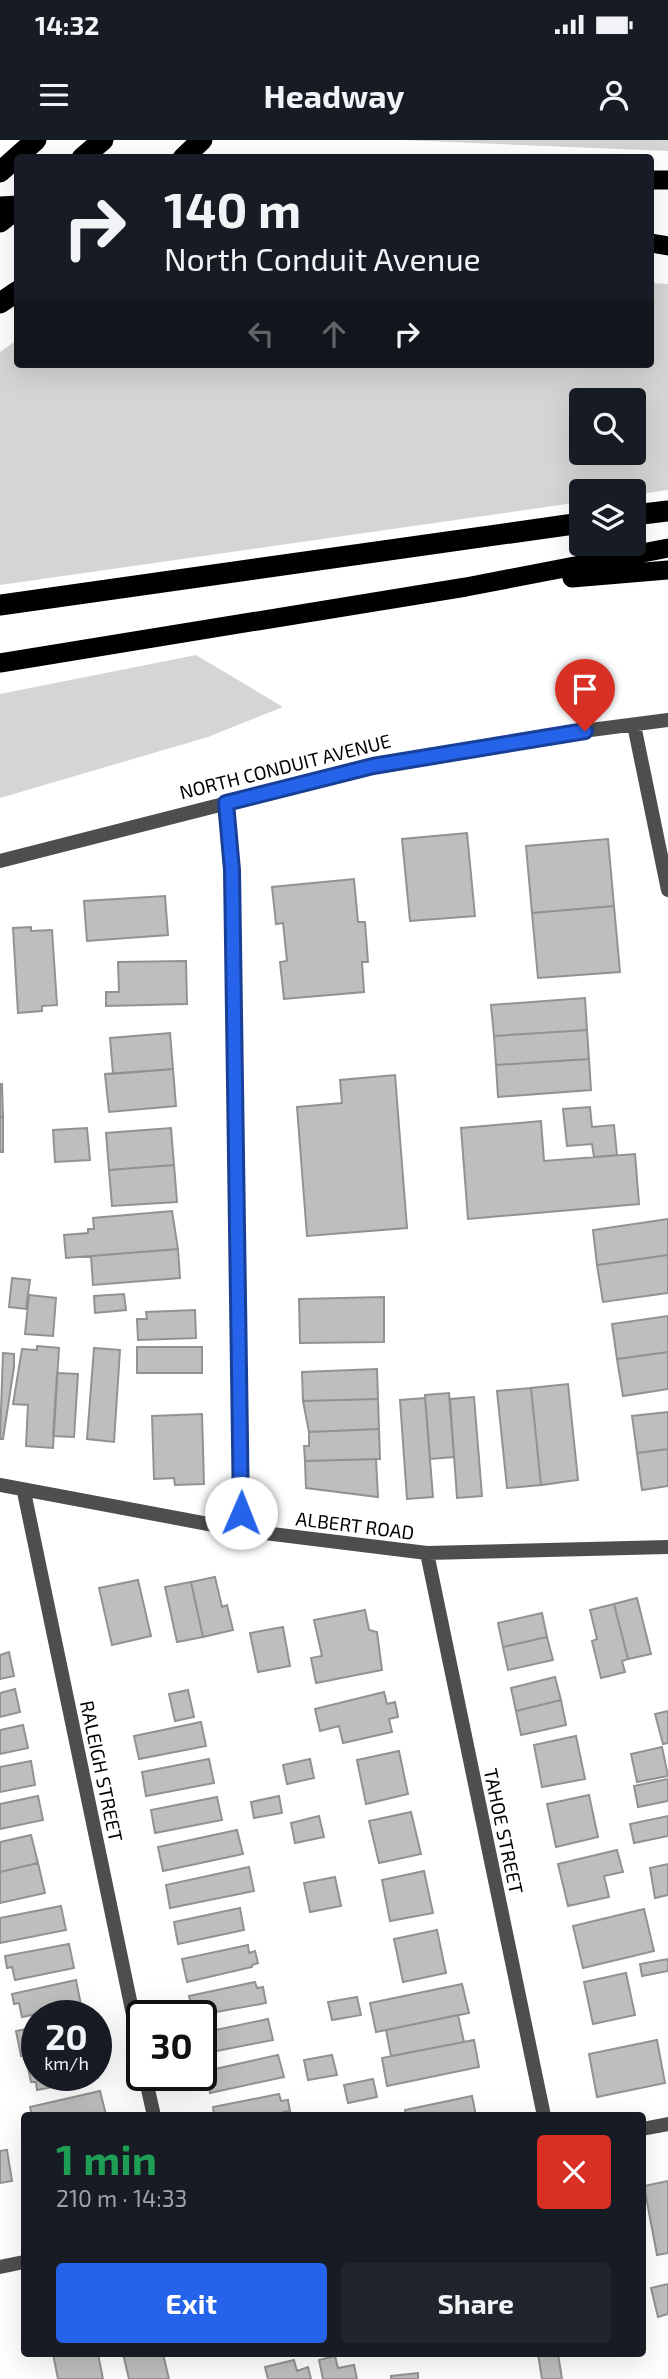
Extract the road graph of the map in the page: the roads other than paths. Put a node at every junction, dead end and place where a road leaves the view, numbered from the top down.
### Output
1 (36, 140) edge
2 (103, 140) edge
3 (202, 140) edge
4 (20, 154) edge
5 (87, 154) edge
6 (187, 154) edge
7 (14, 160) edge
8 (0, 172) edge
9 (14, 210) edge
10 (0, 222) edge
11 (668, 510) edge
12 (646, 513) edge
13 (569, 525) edge
14 (668, 548) edge
15 (668, 570) edge
16 (466, 587) junction
17 (0, 605) edge
18 (0, 663) edge
19 (668, 720) edge
20 (634, 725) junction
21 (226, 803) junction
22 (0, 861) edge
23 (668, 890) edge
24 (0, 1485) edge
25 (24, 1492) junction
26 (240, 1530) junction
27 (668, 1547) edge
28 (427, 1553) junction
29 (130, 2000) edge
30 (148, 2091) edge
31 (153, 2112) edge
32 (543, 2112) edge
33 (668, 2123) edge
34 (646, 2128) edge
35 (21, 2263) edge
36 (0, 2267) edge

1 - 4 highway
2 - 5 highway
3 - 6 highway
7 - 8 highway
9 - 10 highway
11 - 12 highway
13 - 17 highway
14 - 16 highway
15 - 16 highway
16 - 18 highway
19 - 20 street, NORTH CONDUIT AVENUE
20 - 21 street, NORTH CONDUIT AVENUE
20 - 23 street
21 - 22 street, NORTH CONDUIT AVENUE
21 - 26 street
24 - 25 street, ALBERT ROAD
25 - 26 street, ALBERT ROAD
25 - 29 street, RALEIGH STREET
26 - 28 street, ALBERT ROAD
27 - 28 street, ALBERT ROAD
28 - 32 street, TAHOE STREET
30 - 31 street
33 - 34 street
35 - 36 street

